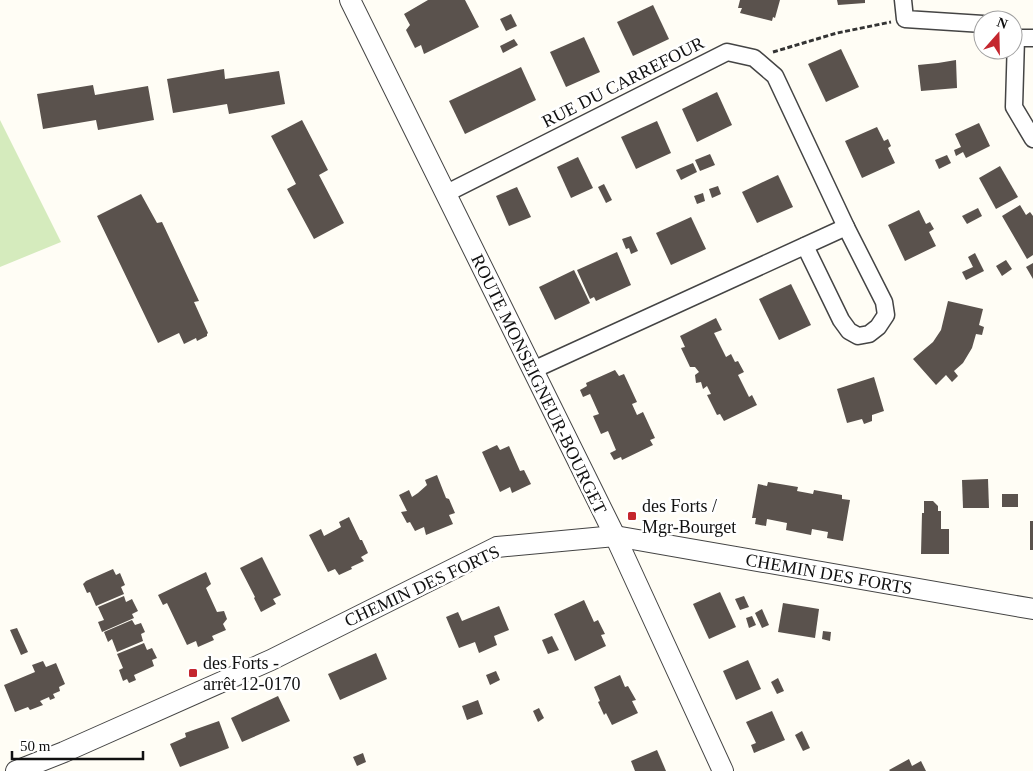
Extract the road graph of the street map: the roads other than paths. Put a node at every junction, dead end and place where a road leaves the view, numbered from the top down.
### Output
1 (350, 0) edge
2 (903, 0) edge
3 (973, 23) edge
4 (1014, 60) edge
5 (1033, 139) edge
6 (445, 194) junction
7 (846, 227) junction
8 (805, 246) junction
9 (533, 370) junction
10 (615, 536) junction
11 (1033, 610) edge
12 (16, 771) edge
13 (722, 771) edge

1 - 6 street, ROUTE MONSEIGNEUR-BOURGET
2 - 3 street
4 - 5 street
6 - 7 street, RUE DU CARREFOUR
6 - 9 street, ROUTE MONSEIGNEUR-BOURGET
7 - 8 street
7 - 8 street, RUE DU CARREFOUR
8 - 9 street
9 - 10 street, ROUTE MONSEIGNEUR-BOURGET
10 - 11 street, CHEMIN DES FORTS
10 - 12 street, CHEMIN DES FORTS
10 - 13 street, ROUTE MONSEIGNEUR-BOURGET

